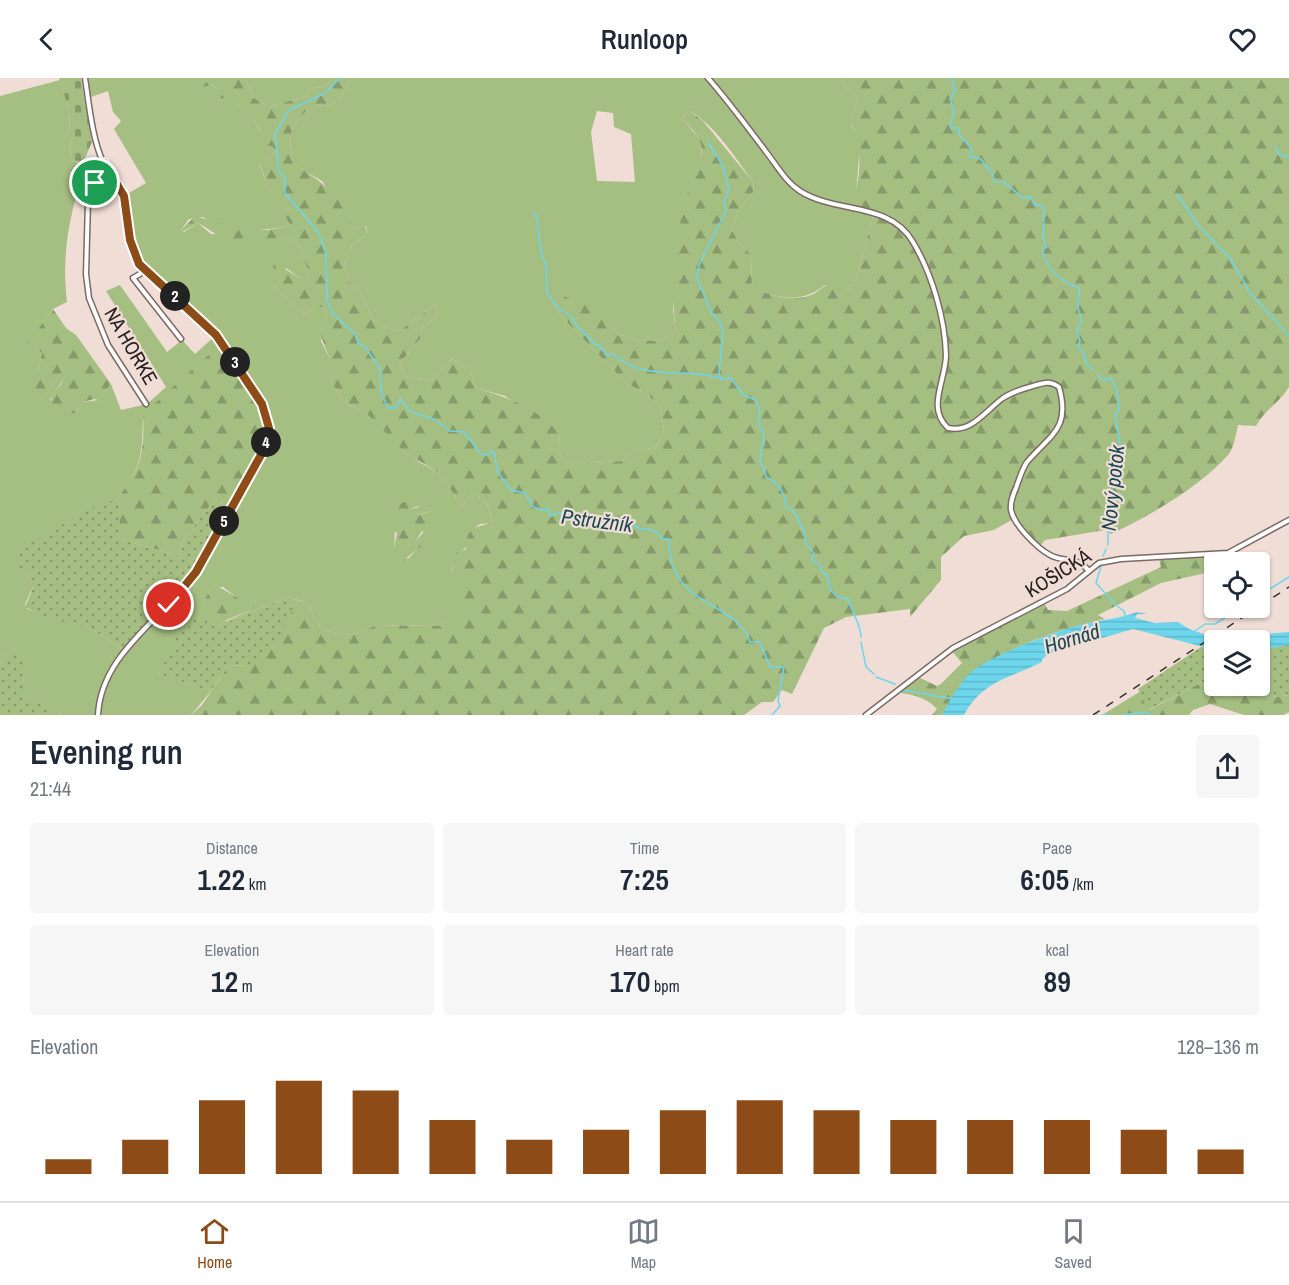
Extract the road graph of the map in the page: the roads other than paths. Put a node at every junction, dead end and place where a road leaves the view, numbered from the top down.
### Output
1 (85, 78) edge
2 (708, 78) edge
3 (104, 163) junction
4 (144, 271) junction
5 (181, 339) dead end
6 (146, 404) dead end
7 (1289, 520) edge
8 (1088, 570) junction
9 (98, 715) edge
10 (866, 715) edge

1 - 3 street
2 - 8 street
3 - 4 street
3 - 6 street, NA HORKE
4 - 5 street
4 - 9 street
7 - 8 street, KOŠICKÁ
8 - 10 street, KOŠICKÁ

